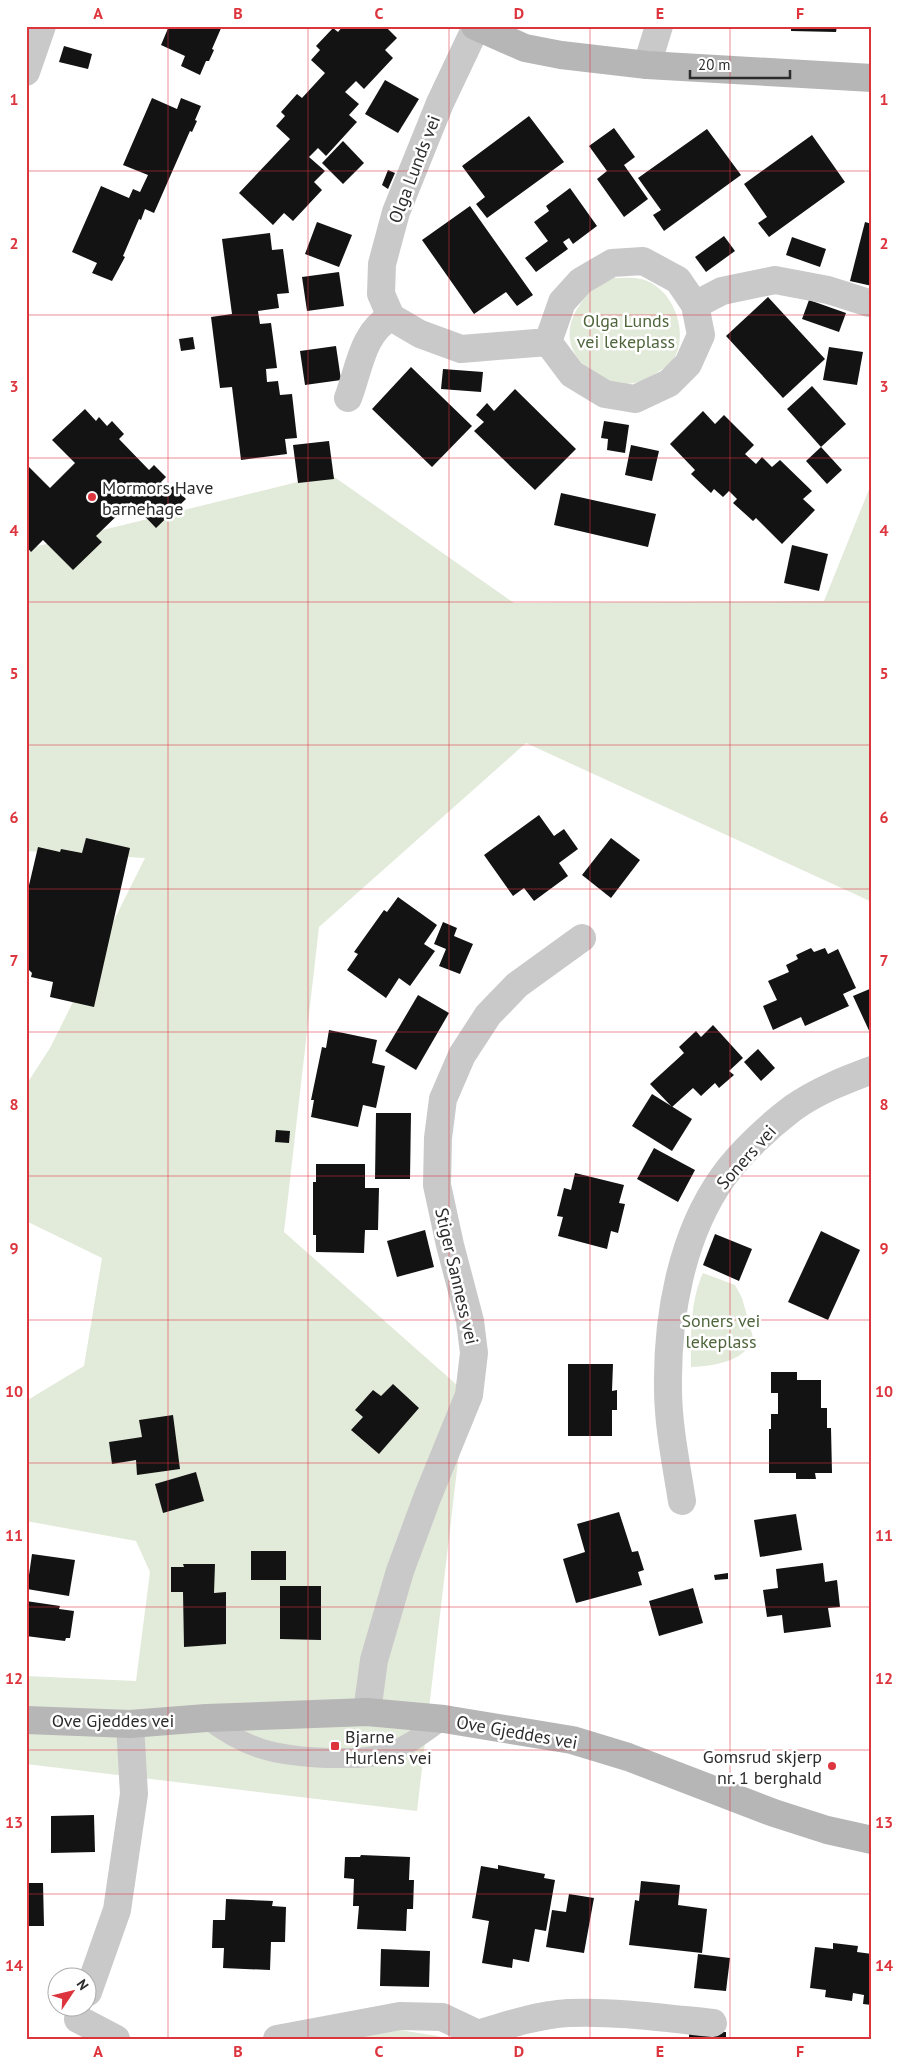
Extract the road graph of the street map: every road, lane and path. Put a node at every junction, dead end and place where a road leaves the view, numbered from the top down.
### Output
1 (42, 26) edge
2 (659, 26) edge
3 (475, 27) edge
4 (647, 66) junction
5 (26, 72) edge
6 (872, 78) edge
7 (870, 302) dead end
8 (695, 305) junction
9 (390, 317) junction
10 (548, 342) junction
11 (348, 398) dead end
12 (582, 938) dead end
13 (872, 1070) edge
14 (682, 1501) dead end
15 (367, 1712) junction
16 (206, 1718) junction
17 (444, 1719) junction
18 (26, 1720) edge
19 (130, 1724) junction
20 (872, 1840) edge
21 (96, 1968) edge
22 (77, 2022) edge
23 (713, 2023) dead end
24 (481, 2036) edge
25 (116, 2039) edge
26 (277, 2039) edge

1 - 5 street
2 - 4 street
3 - 4 street
3 - 9 street, Olga Lunds vei
4 - 6 street
7 - 8 street
8 - 10 street
8 - 10 street
9 - 10 street
9 - 11 street
12 - 15 street, Stiger Sanness vei
13 - 14 street, Soners vei
15 - 16 street, Ove Gjeddes vei
15 - 17 street, Ove Gjeddes vei
16 - 17 lane
16 - 19 street, Ove Gjeddes vei
17 - 20 street, Ove Gjeddes vei
18 - 19 street, Ove Gjeddes vei
19 - 21 street
22 - 25 street
23 - 24 street
24 - 26 street

